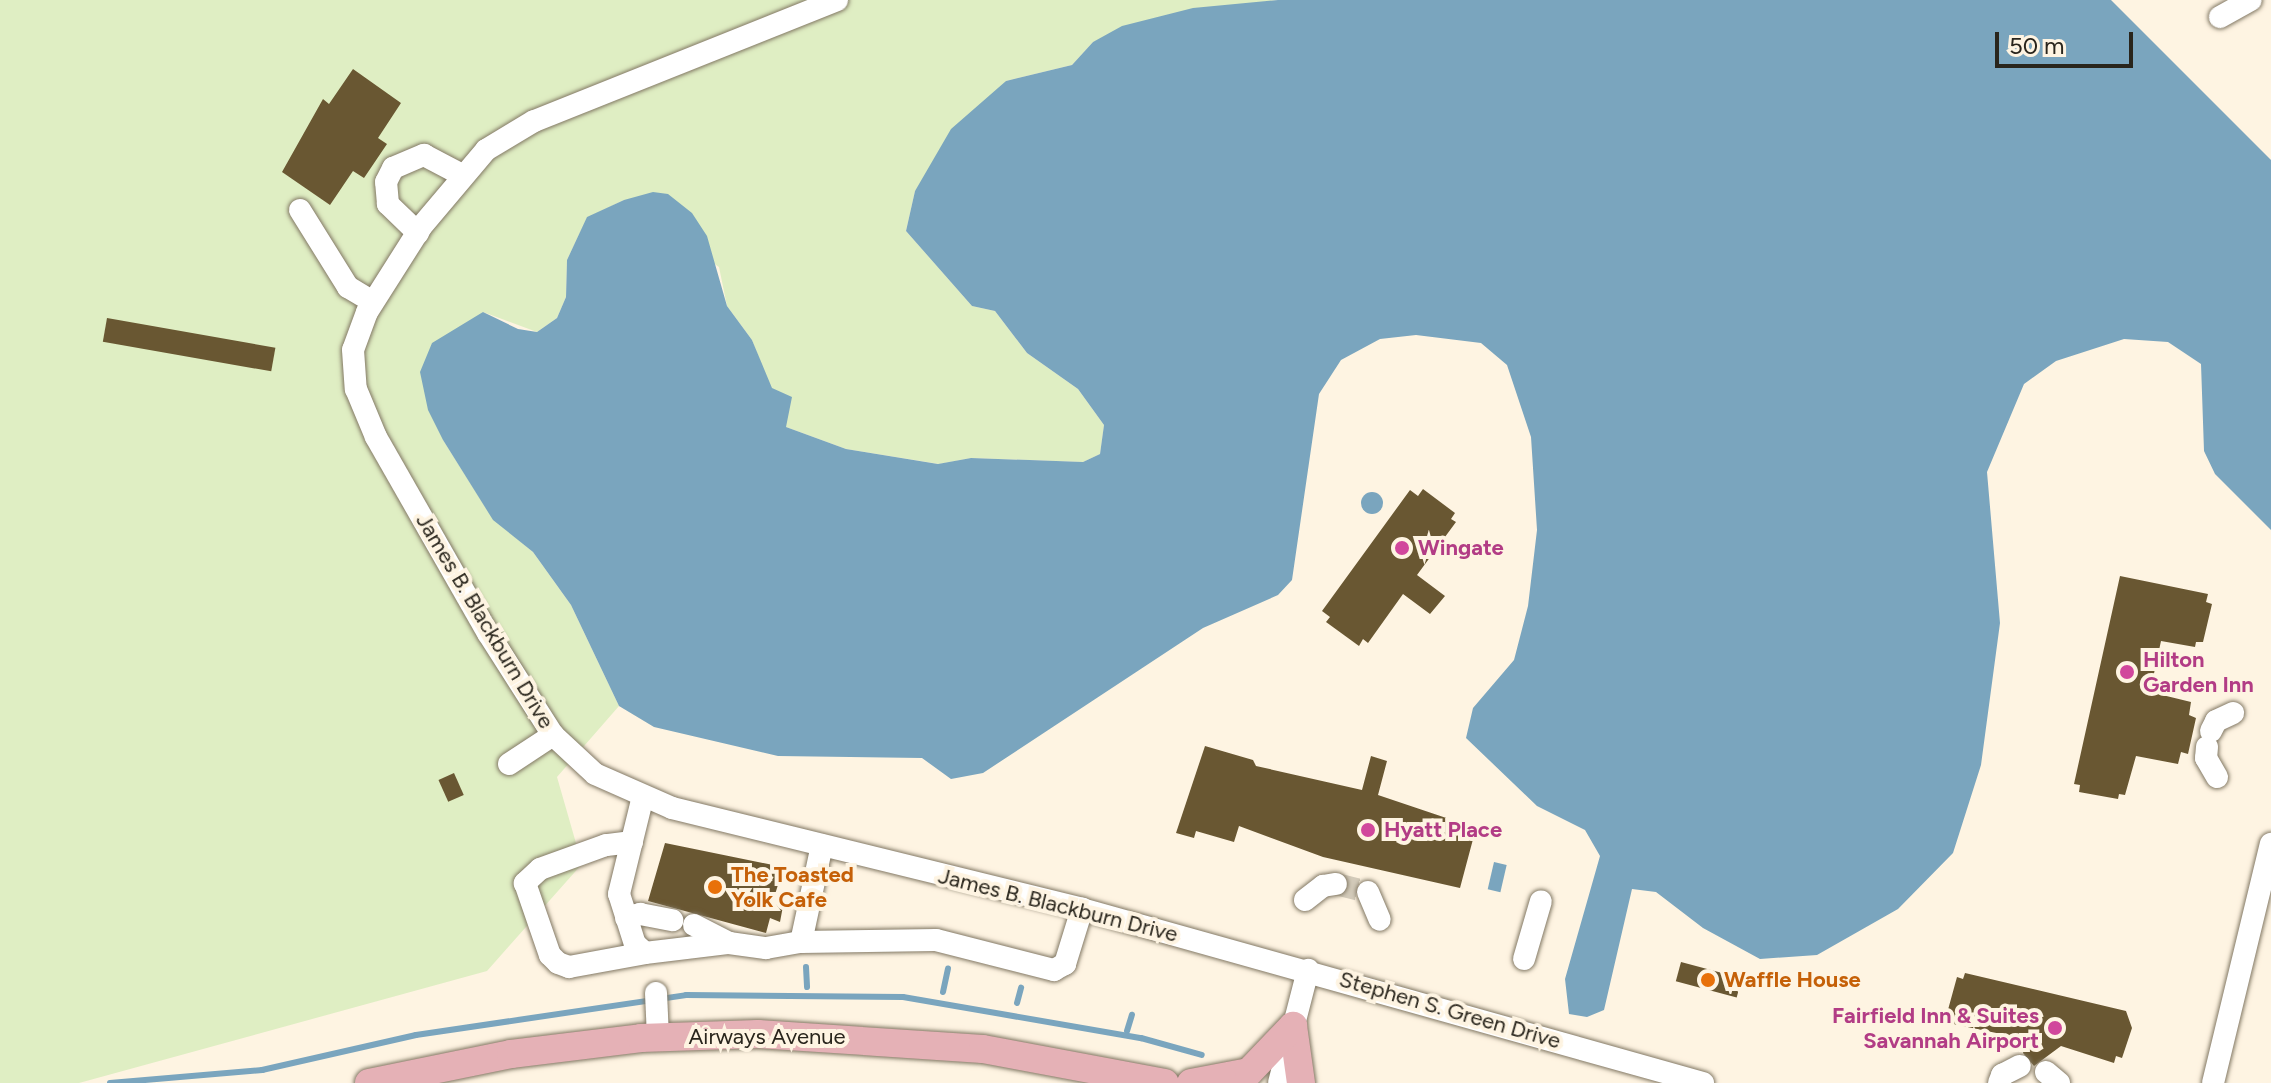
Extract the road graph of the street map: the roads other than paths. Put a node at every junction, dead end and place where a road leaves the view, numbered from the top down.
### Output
1 (837, 0) edge
2 (2251, 0) edge
3 (2220, 17) dead end
4 (462, 175) junction
5 (300, 210) dead end
6 (418, 233) junction
7 (373, 302) junction
8 (2233, 713) dead end
9 (553, 735) junction
10 (509, 764) dead end
11 (2217, 777) dead end
12 (643, 796) junction
13 (632, 842) junction
14 (2271, 844) edge
15 (822, 845) junction
16 (1336, 884) tunnel mouth
17 (1368, 892) dead end
18 (1305, 900) dead end
19 (1541, 901) dead end
20 (1082, 909) junction
21 (626, 918) junction
22 (1380, 920) dead end
23 (801, 942) junction
24 (729, 943) junction
25 (645, 953) junction
26 (1524, 959) dead end
27 (1308, 970) junction
28 (656, 993) dead end
29 (1293, 1026) junction
30 (658, 1037) junction
31 (2020, 1066) dead end
32 (369, 1083) edge
33 (1165, 1083) edge
34 (1191, 1083) edge
35 (1279, 1083) edge
36 (1301, 1083) edge
37 (1703, 1083) edge
38 (1999, 1083) edge
39 (2213, 1083) edge

1 - 4 street, James B. Blackburn Drive
2 - 3 street
4 - 6 street, James B. Blackburn Drive
4 - 6 street
5 - 7 street
6 - 7 street, James B. Blackburn Drive
7 - 9 street, James B. Blackburn Drive
8 - 11 street
9 - 10 street
9 - 12 street, James B. Blackburn Drive
12 - 13 street
12 - 15 street, James B. Blackburn Drive
13 - 21 street
13 - 25 street
14 - 39 street
15 - 20 street, James B. Blackburn Drive
15 - 23 street
16 - 18 street
17 - 22 street
19 - 26 street
20 - 23 street
20 - 27 street, James B. Blackburn Drive
21 - 24 street
21 - 25 street
23 - 24 street
24 - 25 street
27 - 29 street
27 - 37 street, Stephen S. Green Drive
28 - 30 street
29 - 34 main road
29 - 35 street
29 - 36 main road
30 - 32 main road, Airways Avenue
30 - 33 main road, Airways Avenue
31 - 38 street

